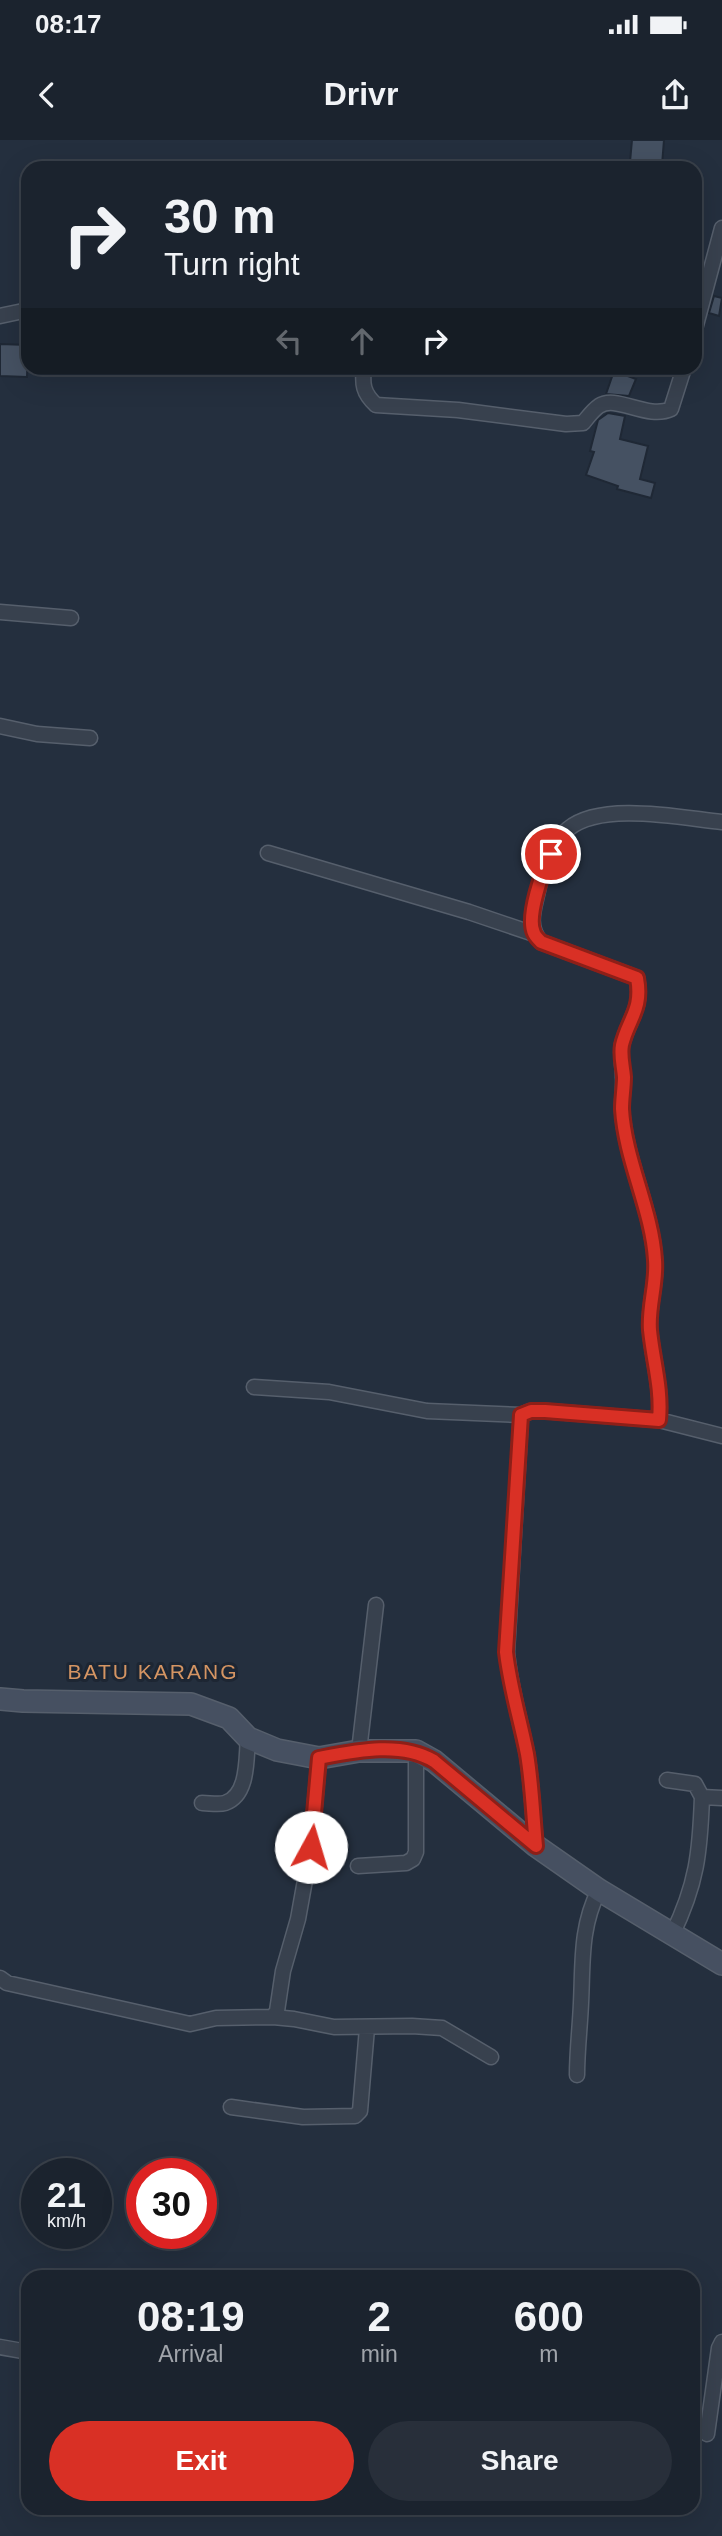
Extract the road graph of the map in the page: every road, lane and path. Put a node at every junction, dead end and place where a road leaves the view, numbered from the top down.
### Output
1 (722, 228) edge
2 (702, 303) edge
3 (21, 312) edge
4 (0, 316) edge
5 (363, 375) edge
6 (682, 375) edge
7 (0, 612) edge
8 (71, 618) dead end
9 (0, 726) edge
10 (90, 738) dead end
11 (722, 822) edge
12 (268, 853) dead end
13 (534, 934) junction
14 (254, 1387) dead end
15 (521, 1415) junction
16 (659, 1420) junction
17 (722, 1436) edge
18 (376, 1605) dead end
19 (0, 1699) edge
20 (248, 1738) junction
21 (359, 1751) junction
22 (416, 1751) junction
23 (319, 1758) junction
24 (667, 1780) dead end
25 (702, 1797) junction
26 (722, 1798) edge
27 (202, 1803) dead end
28 (536, 1846) junction
29 (358, 1866) dead end
30 (599, 1891) junction
31 (672, 1935) junction
32 (722, 1965) edge
33 (0, 1978) edge
34 (274, 2017) junction
35 (367, 2028) junction
36 (491, 2057) dead end
37 (577, 2075) dead end
38 (231, 2107) dead end
39 (722, 2342) edge
40 (0, 2347) edge
41 (21, 2351) edge
42 (707, 2434) dead end

1 - 2 street
3 - 4 street
5 - 6 street
7 - 8 street
9 - 10 street
11 - 13 street
12 - 13 street
13 - 16 street
14 - 15 street
15 - 16 street
15 - 28 street
16 - 17 street
18 - 21 street
19 - 20 street
20 - 23 street
20 - 27 street
21 - 22 street
21 - 23 street
22 - 28 street
22 - 29 street
23 - 34 street
24 - 25 street
25 - 26 street
25 - 31 street
28 - 30 street
30 - 31 street
30 - 37 street
31 - 32 street
33 - 34 street
34 - 35 street
35 - 36 street
35 - 38 street
39 - 42 street
40 - 41 street

